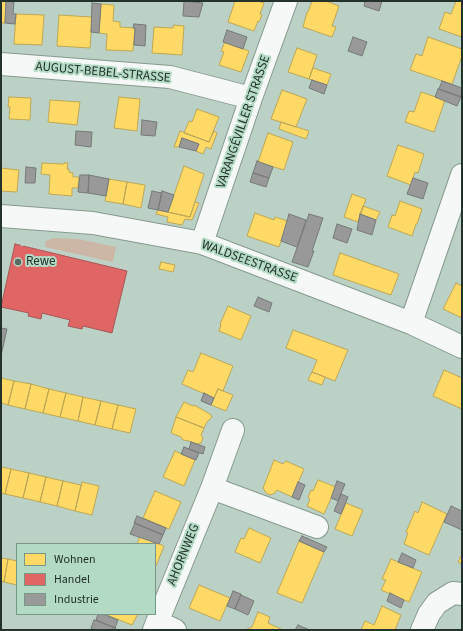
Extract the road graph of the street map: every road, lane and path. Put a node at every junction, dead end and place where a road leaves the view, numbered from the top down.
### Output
1 (286, 1) edge
2 (1, 64) edge
3 (251, 98) junction
4 (462, 175) edge
5 (1, 216) edge
6 (202, 243) junction
7 (22, 246) dead end
8 (148, 273) dead end
9 (411, 323) junction
10 (138, 333) dead end
11 (459, 346) edge
12 (132, 353) dead end
13 (1, 412) edge
14 (233, 430) dead end
15 (108, 438) dead end
16 (212, 488) junction
17 (1, 502) edge
18 (462, 509) edge
19 (71, 519) dead end
20 (317, 526) dead end
21 (1, 593) edge
22 (462, 594) edge
23 (16, 597) edge
24 (162, 627) edge
25 (422, 630) edge

1 - 3 street, VARANGÉVILLER STRASSE
2 - 3 street, AUGUST-BEBEL-STRASSE
3 - 6 street, VARANGÉVILLER STRASSE
4 - 9 street
5 - 6 street, WALDSEESTRASSE
6 - 9 street, WALDSEESTRASSE
7 - 8 path
9 - 11 street, WALDSEESTRASSE
10 - 12 path
11 - 18 path
13 - 15 path
14 - 16 street, AHORNWEG
16 - 20 street
16 - 24 street, AHORNWEG
17 - 19 path
21 - 23 path
22 - 25 street

